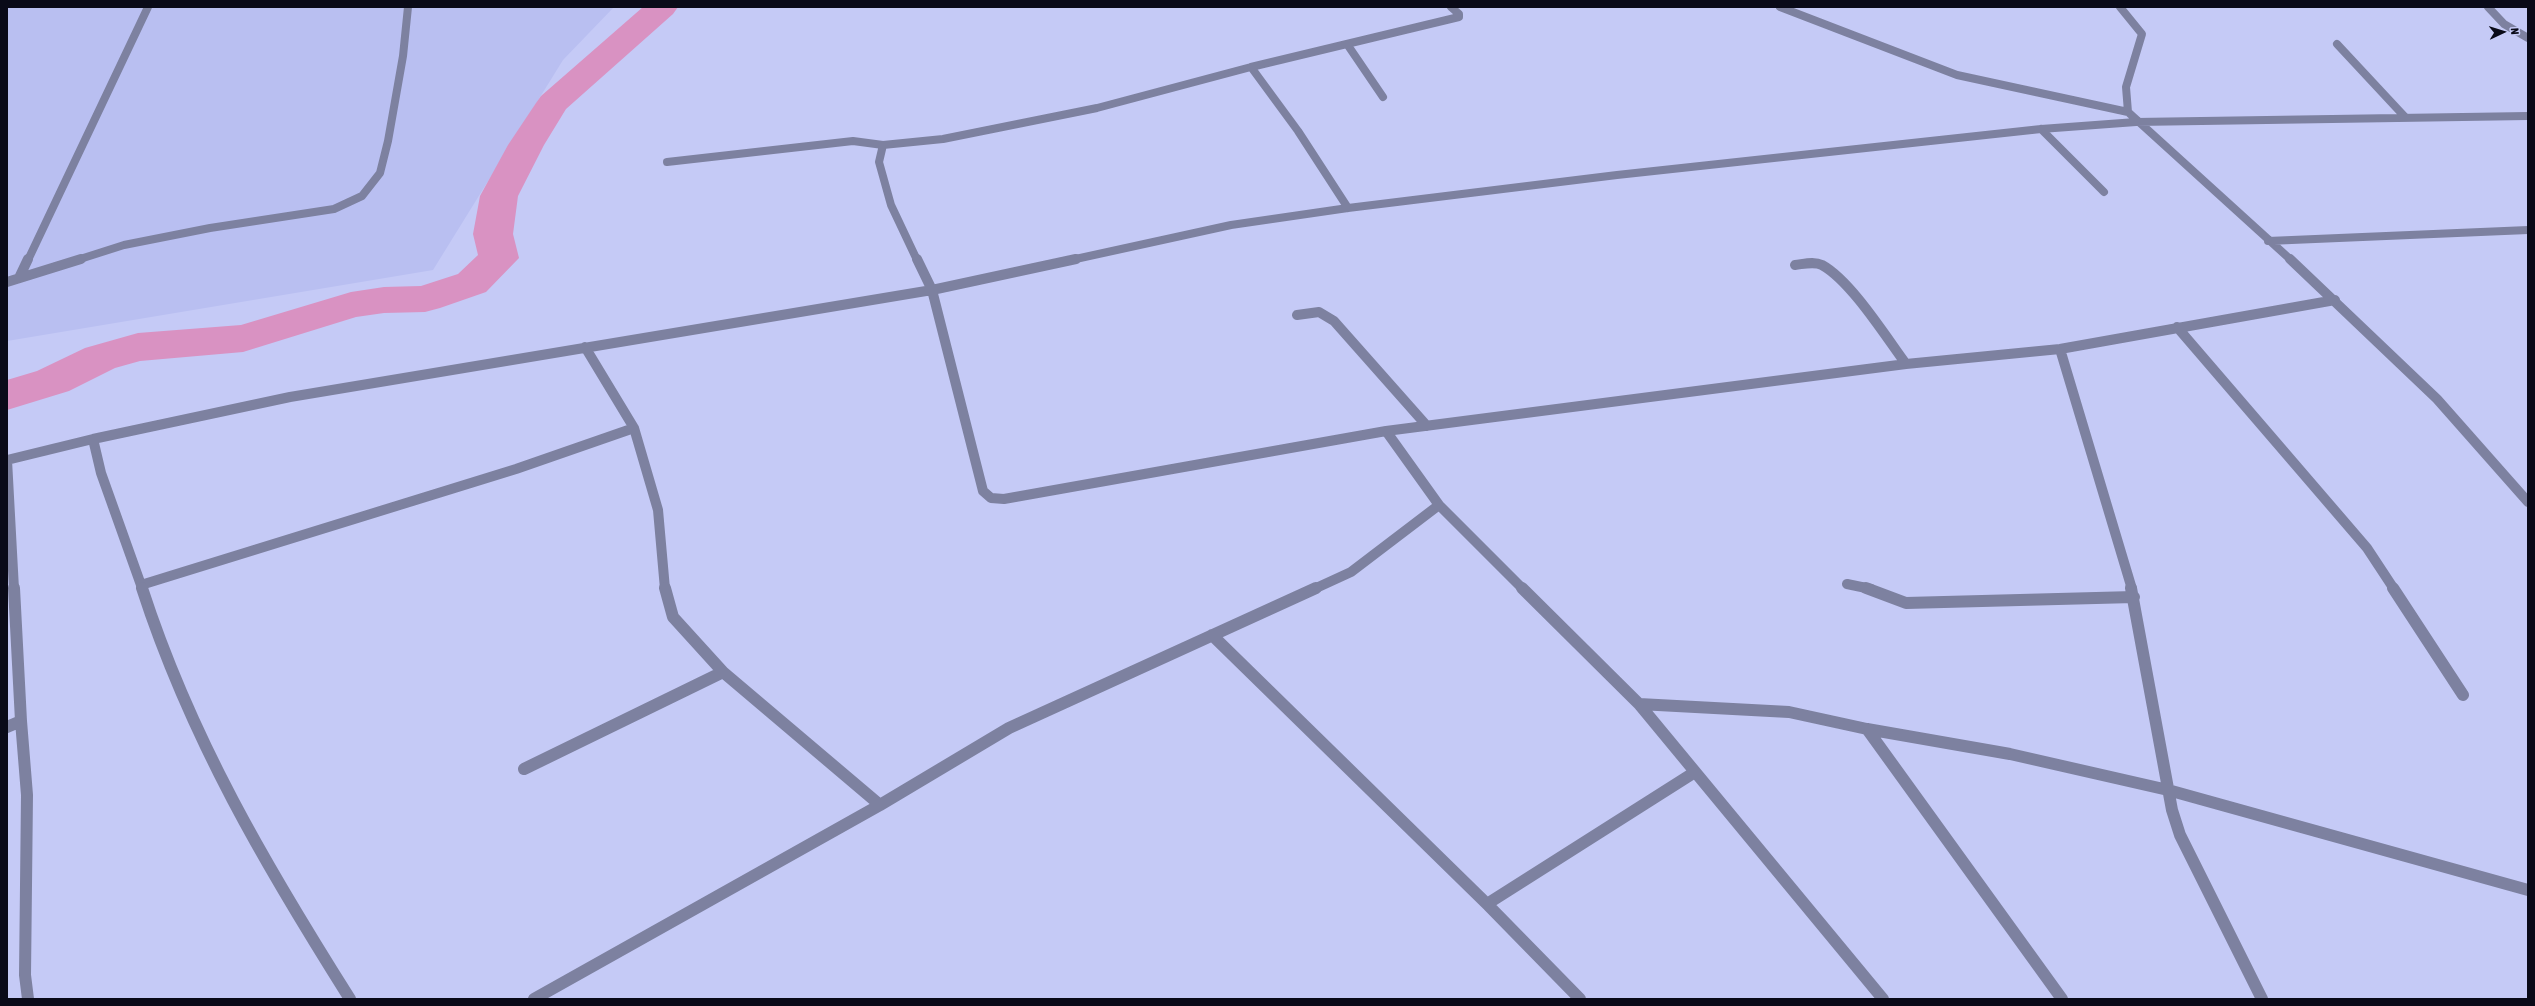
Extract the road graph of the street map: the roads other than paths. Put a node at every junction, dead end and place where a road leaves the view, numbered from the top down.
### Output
1 (148, 7) edge
2 (408, 7) edge
3 (1451, 7) edge
4 (1780, 7) edge
5 (1804, 7) edge
6 (2120, 7) edge
7 (2488, 7) edge
8 (1801, 14) junction
9 (2528, 38) edge
10 (1347, 44) junction
11 (2337, 44) dead end
12 (1251, 67) junction
13 (1383, 97) dead end
14 (2128, 112) junction
15 (2528, 116) edge
16 (2406, 117) junction
17 (2136, 122) junction
18 (2041, 130) junction
19 (883, 145) junction
20 (667, 162) dead end
21 (2104, 192) dead end
22 (1348, 208) junction
23 (2528, 230) edge
24 (2268, 241) junction
25 (1795, 265) dead end
26 (19, 278) junction
27 (7, 282) edge
28 (932, 290) junction
29 (2335, 300) junction
30 (1297, 315) dead end
31 (2177, 327) junction
32 (585, 347) junction
33 (2060, 349) junction
34 (1906, 364) junction
35 (1428, 426) junction
36 (634, 428) junction
37 (1386, 431) junction
38 (93, 439) junction
39 (7, 460) edge
40 (2528, 502) edge
41 (1438, 505) junction
42 (1847, 584) dead end
43 (141, 585) junction
44 (2134, 597) junction
45 (1212, 635) junction
46 (723, 672) junction
47 (2462, 695) dead end
48 (1639, 704) junction
49 (21, 721) junction
50 (7, 727) edge
51 (1867, 729) junction
52 (524, 770) dead end
53 (1695, 772) junction
54 (2168, 790) junction
55 (880, 805) junction
56 (2528, 890) edge
57 (1487, 904) junction
58 (28, 999) edge
59 (350, 999) edge
60 (534, 999) edge
61 (1580, 999) edge
62 (1883, 999) edge
63 (2062, 999) edge
64 (2262, 999) edge

1 - 26 street
2 - 26 street
3 - 10 street
4 - 8 street
5 - 8 street
6 - 14 street
7 - 9 street
8 - 14 street
10 - 12 street
10 - 13 street
11 - 16 street
12 - 19 street
12 - 22 street
14 - 17 street
15 - 16 street
16 - 17 street
17 - 18 street
17 - 24 street
18 - 21 street
18 - 22 street
19 - 20 street
19 - 28 street
22 - 28 street
23 - 24 street
24 - 29 street
25 - 34 street
26 - 27 street
28 - 32 street
28 - 37 street
29 - 31 street
29 - 40 street
30 - 35 street
31 - 33 street
31 - 47 street
32 - 36 street
32 - 38 street
33 - 34 street
33 - 44 street
34 - 35 street
35 - 37 street
36 - 43 street
36 - 46 street
37 - 41 street
38 - 39 street
38 - 43 street
39 - 49 street
41 - 45 street
41 - 48 street
42 - 44 street
43 - 59 street
44 - 54 street
45 - 55 street
45 - 57 street
46 - 52 street
46 - 55 street
48 - 51 street
48 - 53 street
49 - 50 street
49 - 58 street
51 - 54 street
51 - 63 street
53 - 57 street
53 - 62 street
54 - 56 street
54 - 64 street
55 - 60 street
57 - 61 street

